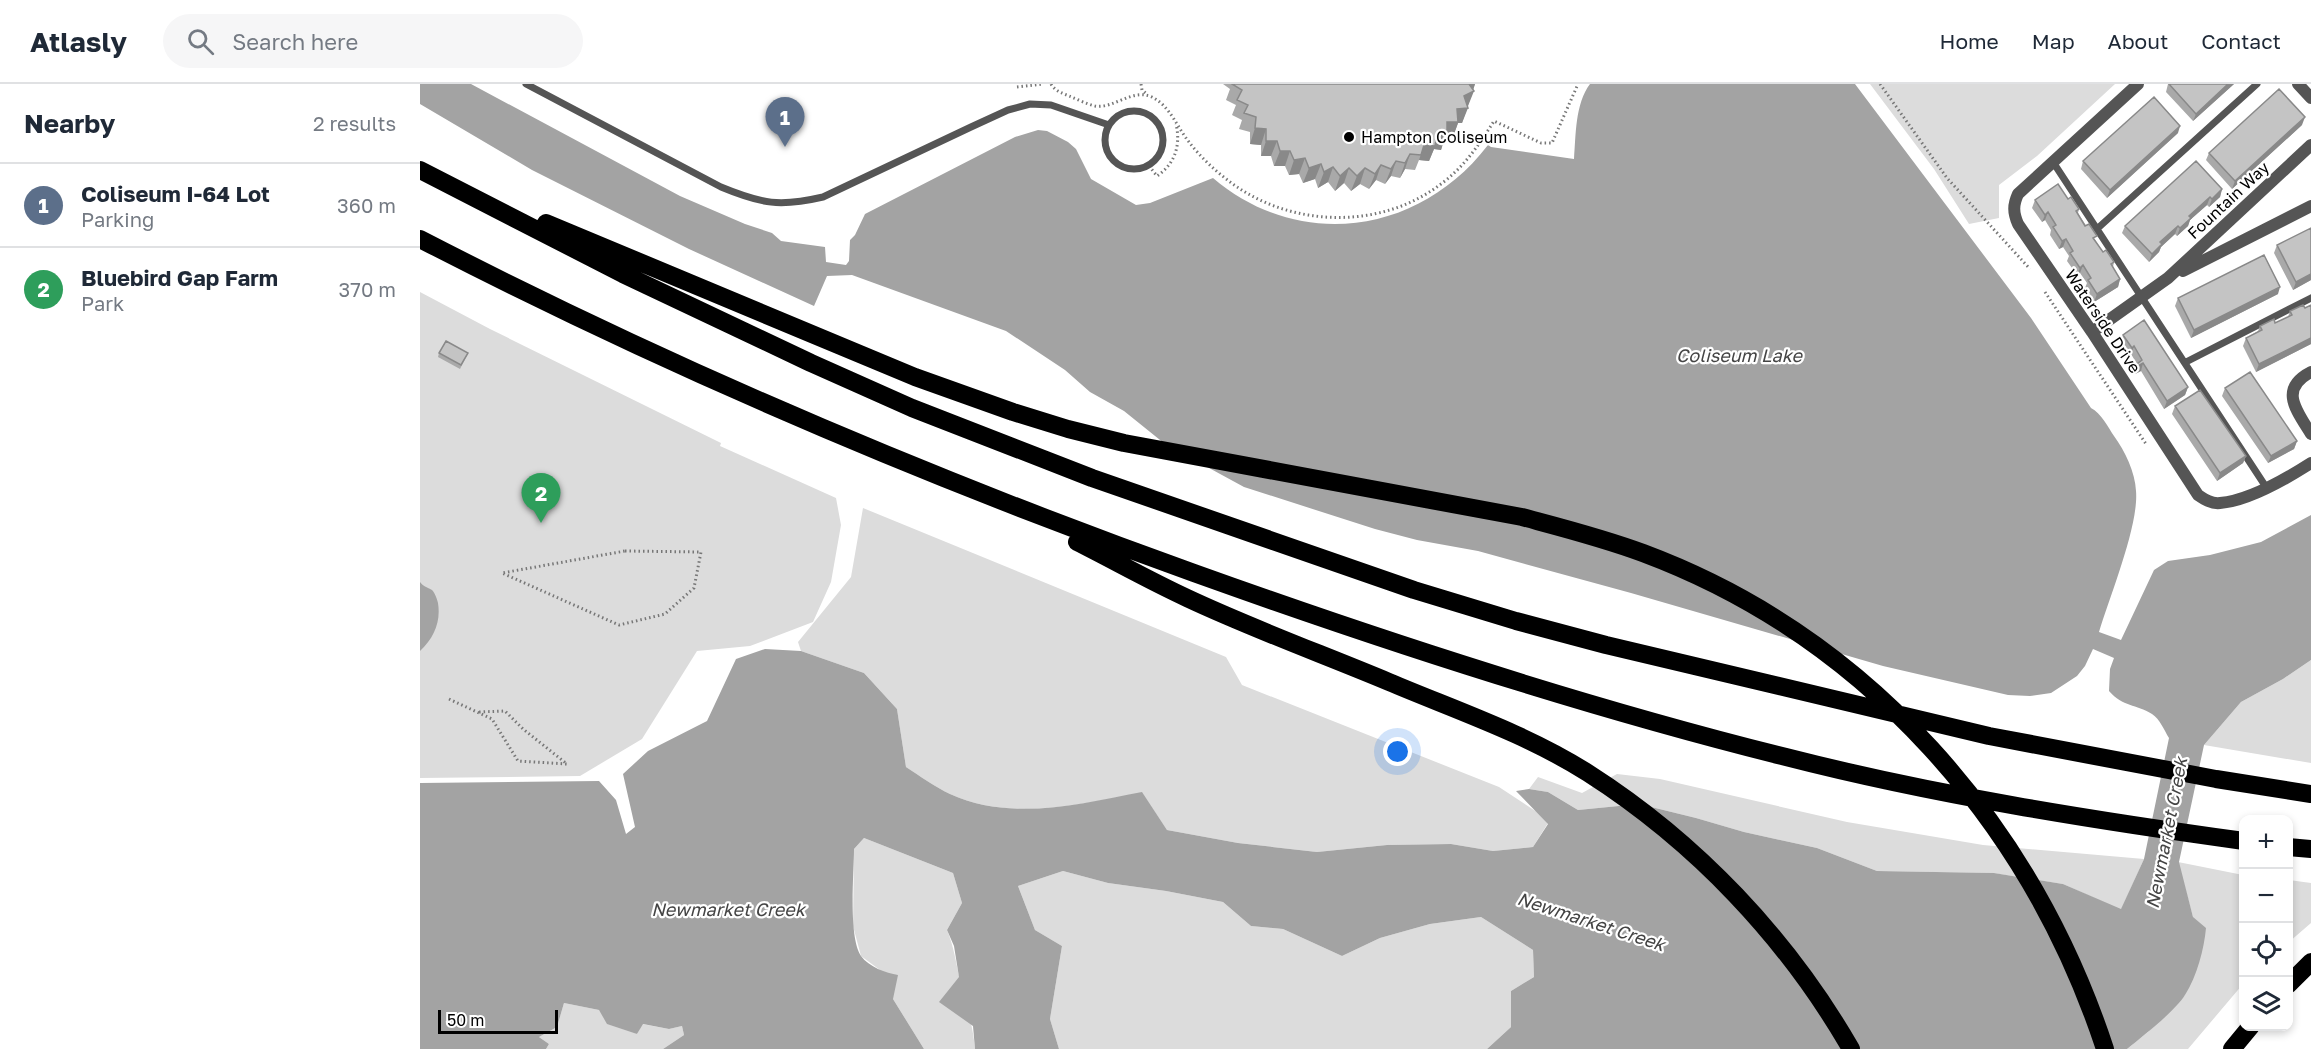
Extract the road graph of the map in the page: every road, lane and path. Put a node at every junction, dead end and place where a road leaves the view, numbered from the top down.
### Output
1 (526, 84) edge
2 (1043, 84) edge
3 (1051, 84) edge
4 (1141, 84) edge
5 (1578, 84) edge
6 (2138, 84) edge
7 (2257, 84) edge
8 (2298, 84) edge
9 (1017, 87) dead end
10 (1149, 96) junction
11 (2311, 98) edge
12 (1176, 123) junction
13 (1108, 125) junction
14 (2311, 145) edge
15 (2053, 162) junction
16 (1149, 166) junction
17 (421, 170) edge
18 (2311, 206) edge
19 (2098, 228) junction
20 (420, 239) edge
21 (2168, 278) junction
22 (2141, 298) junction
23 (2311, 298) edge
24 (2092, 332) junction
25 (2186, 362) junction
26 (2311, 372) edge
27 (2311, 434) edge
28 (2311, 463) edge
29 (2266, 488) junction
30 (987, 495) junction
31 (502, 573) joint
32 (449, 699) dead end
33 (478, 712) junction
34 (2311, 794) edge
35 (2239, 840) edge
36 (2293, 847) edge
37 (2311, 849) edge
38 (2311, 962) edge
39 (2293, 981) edge
40 (2247, 1031) edge
41 (1851, 1049) edge
42 (2105, 1049) edge
43 (2232, 1049) edge

1 - 13 lane
2 - 9 path
3 - 10 path
4 - 10 path
5 - 12 path
6 - 15 street, Waterside Drive
7 - 19 lane
8 - 11 street
10 - 12 path
12 - 16 path
13 - 16 lane
13 - 16 lane
14 - 21 street, Fountain Way
15 - 19 lane
15 - 24 street, Waterside Drive
17 - 34 highway
17 - 42 highway
18 - 21 street, Fountain Way
19 - 22 lane
20 - 30 highway
21 - 22 street, Fountain Way
22 - 24 street, Fountain Way
22 - 25 lane
23 - 25 lane
24 - 29 street, Waterside Drive
25 - 29 lane
26 - 27 street
28 - 29 street, Waterside Drive
30 - 35 highway
30 - 41 highway
31 - 31 path
32 - 33 path
33 - 33 path
36 - 37 highway
38 - 39 highway
40 - 43 highway

